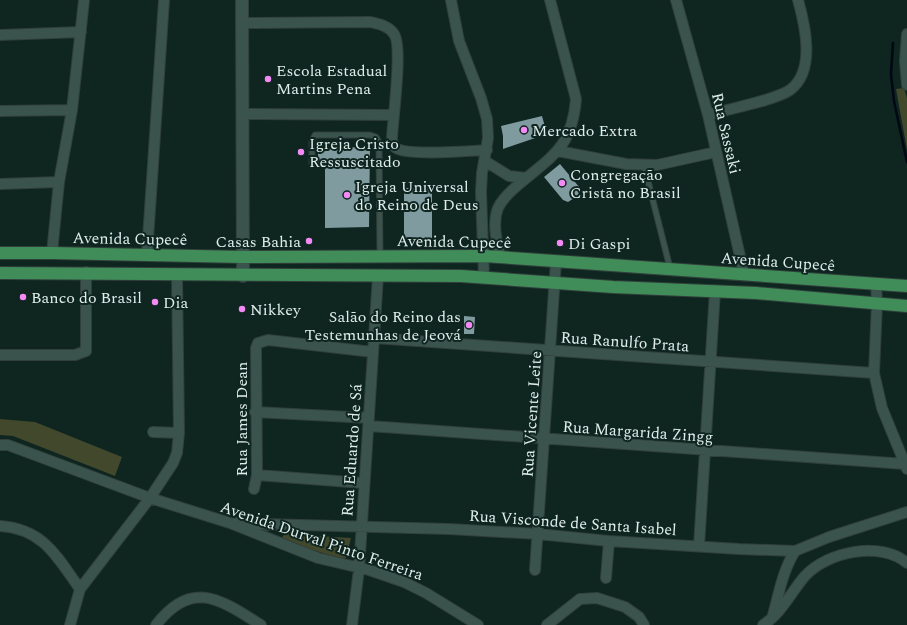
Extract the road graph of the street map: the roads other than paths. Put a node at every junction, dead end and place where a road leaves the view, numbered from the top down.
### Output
1 (84, 0) edge
2 (164, 0) edge
3 (242, 0) edge
4 (451, 0) edge
5 (550, 0) edge
6 (676, 0) edge
7 (798, 0) edge
8 (241, 23) junction
9 (81, 32) junction
10 (907, 34) edge
11 (0, 35) edge
12 (907, 85) edge
13 (72, 110) junction
14 (0, 111) edge
15 (242, 114) junction
16 (393, 115) junction
17 (708, 115) junction
18 (487, 150) junction
19 (558, 151) junction
20 (716, 152) junction
21 (485, 161) junction
22 (312, 164) dead end
23 (644, 164) junction
24 (510, 176) junction
25 (526, 178) junction
26 (59, 182) junction
27 (0, 184) edge
28 (508, 194) junction
29 (481, 205) junction
30 (498, 208) junction
31 (0, 253) edge
32 (52, 253) junction
33 (147, 254) junction
34 (243, 256) junction
35 (380, 256) junction
36 (484, 256) junction
37 (500, 257) junction
38 (556, 261) junction
39 (670, 269) junction
40 (86, 272) junction
41 (0, 273) edge
42 (744, 274) junction
43 (177, 275) junction
44 (243, 276) junction
45 (378, 276) junction
46 (484, 278) junction
47 (555, 283) junction
48 (876, 283) junction
49 (907, 286) edge
50 (715, 291) junction
51 (877, 303) junction
52 (907, 306) edge
53 (374, 338) junction
54 (550, 350) junction
55 (373, 352) junction
56 (0, 355) edge
57 (710, 362) junction
58 (874, 373) junction
59 (256, 412) junction
60 (369, 422) junction
61 (153, 432) dead end
62 (179, 434) junction
63 (545, 440) junction
64 (0, 445) edge
65 (706, 450) junction
66 (906, 467) edge
67 (257, 475) junction
68 (363, 483) junction
69 (254, 489) dead end
70 (150, 498) junction
71 (907, 512) edge
72 (230, 523) junction
73 (0, 526) edge
74 (361, 527) junction
75 (538, 534) junction
76 (609, 541) junction
77 (699, 546) junction
78 (795, 551) junction
79 (907, 563) edge
80 (359, 569) junction
81 (535, 570) dead end
82 (606, 578) dead end
83 (80, 590) junction
84 (773, 618) junction
85 (70, 625) edge
86 (156, 625) edge
87 (261, 625) edge
88 (352, 625) edge
89 (478, 625) edge
90 (548, 625) edge
91 (644, 625) edge
92 (763, 625) edge

1 - 9 street
2 - 33 street
3 - 8 street
4 - 18 street
5 - 19 street
6 - 17 street, Rua Sassaki
7 - 17 street
8 - 15 street
8 - 16 street
9 - 11 street
9 - 13 street
10 - 12 street
13 - 14 street
13 - 26 street
15 - 16 street
15 - 34 street
16 - 18 street
17 - 20 street, Rua Sassaki
18 - 21 street
19 - 23 street
19 - 25 street
20 - 23 street
20 - 42 street, Rua Sassaki
21 - 24 street
21 - 29 street
22 - 35 lane
23 - 39 lane
24 - 25 street
24 - 28 street
25 - 28 street
26 - 27 street
26 - 32 street
28 - 30 street
29 - 30 street
29 - 36 street
30 - 37 street
31 - 32 main road, Avenida Cupecê
32 - 33 main road, Avenida Cupecê
33 - 34 main road, Avenida Cupecê
34 - 35 main road, Avenida Cupecê
34 - 44 street
35 - 36 main road, Avenida Cupecê
36 - 37 main road, Avenida Cupecê
36 - 46 street
37 - 38 main road, Avenida Cupecê
38 - 39 main road, Avenida Cupecê
38 - 47 street, Rua Vicente Leite
39 - 42 main road, Avenida Cupecê
40 - 41 main road, Avenida Cupecê
40 - 43 main road, Avenida Cupecê
40 - 56 street
42 - 48 main road, Avenida Cupecê
43 - 44 main road, Avenida Cupecê
43 - 62 street
44 - 45 main road, Avenida Cupecê
45 - 46 main road, Avenida Cupecê
45 - 53 street, Rua Eduardo de Sá
46 - 47 main road, Avenida Cupecê
47 - 50 main road, Avenida Cupecê
47 - 54 street, Rua Vicente Leite
48 - 49 main road, Avenida Cupecê
48 - 51 street
50 - 51 main road, Avenida Cupecê
50 - 57 street
51 - 52 main road, Avenida Cupecê
51 - 58 street
53 - 54 street, Rua Ranulfo Prata
53 - 55 street, Rua Eduardo de Sá
54 - 57 street, Rua Ranulfo Prata
54 - 63 street, Rua Vicente Leite
55 - 59 street, Rua James Dean
55 - 60 street, Rua Eduardo de Sá
57 - 58 street, Rua Ranulfo Prata
57 - 65 street
58 - 66 street
59 - 60 street, Rua Margarida Zingg
59 - 67 street, Rua James Dean
60 - 63 street, Rua Margarida Zingg
60 - 68 street, Rua Eduardo de Sá
61 - 62 street
62 - 70 street
63 - 65 street, Rua Margarida Zingg
63 - 75 street, Rua Vicente Leite
64 - 70 street, Avenida Durval Pinto Ferreira
65 - 66 street, Rua Margarida Zingg
65 - 77 street
67 - 68 street
67 - 69 street, Rua James Dean
68 - 74 street, Rua Eduardo de Sá
70 - 72 street, Avenida Durval Pinto Ferreira
70 - 83 street
71 - 78 street, Rua Visconde de Santa Isabel
72 - 74 street, Rua Visconde de Santa Isabel
72 - 80 street, Avenida Durval Pinto Ferreira
73 - 83 street
74 - 75 street, Rua Visconde de Santa Isabel
74 - 80 street, Rua Eduardo de Sá
75 - 76 street, Rua Visconde de Santa Isabel
75 - 81 street, Rua Vicente Leite
76 - 77 street, Rua Visconde de Santa Isabel
76 - 82 street
77 - 78 street, Rua Visconde de Santa Isabel
78 - 84 street
79 - 84 street
80 - 88 street, Rua Eduardo de Sá
80 - 89 street, Avenida Durval Pinto Ferreira
83 - 85 street
84 - 92 street
86 - 87 street
90 - 91 street

